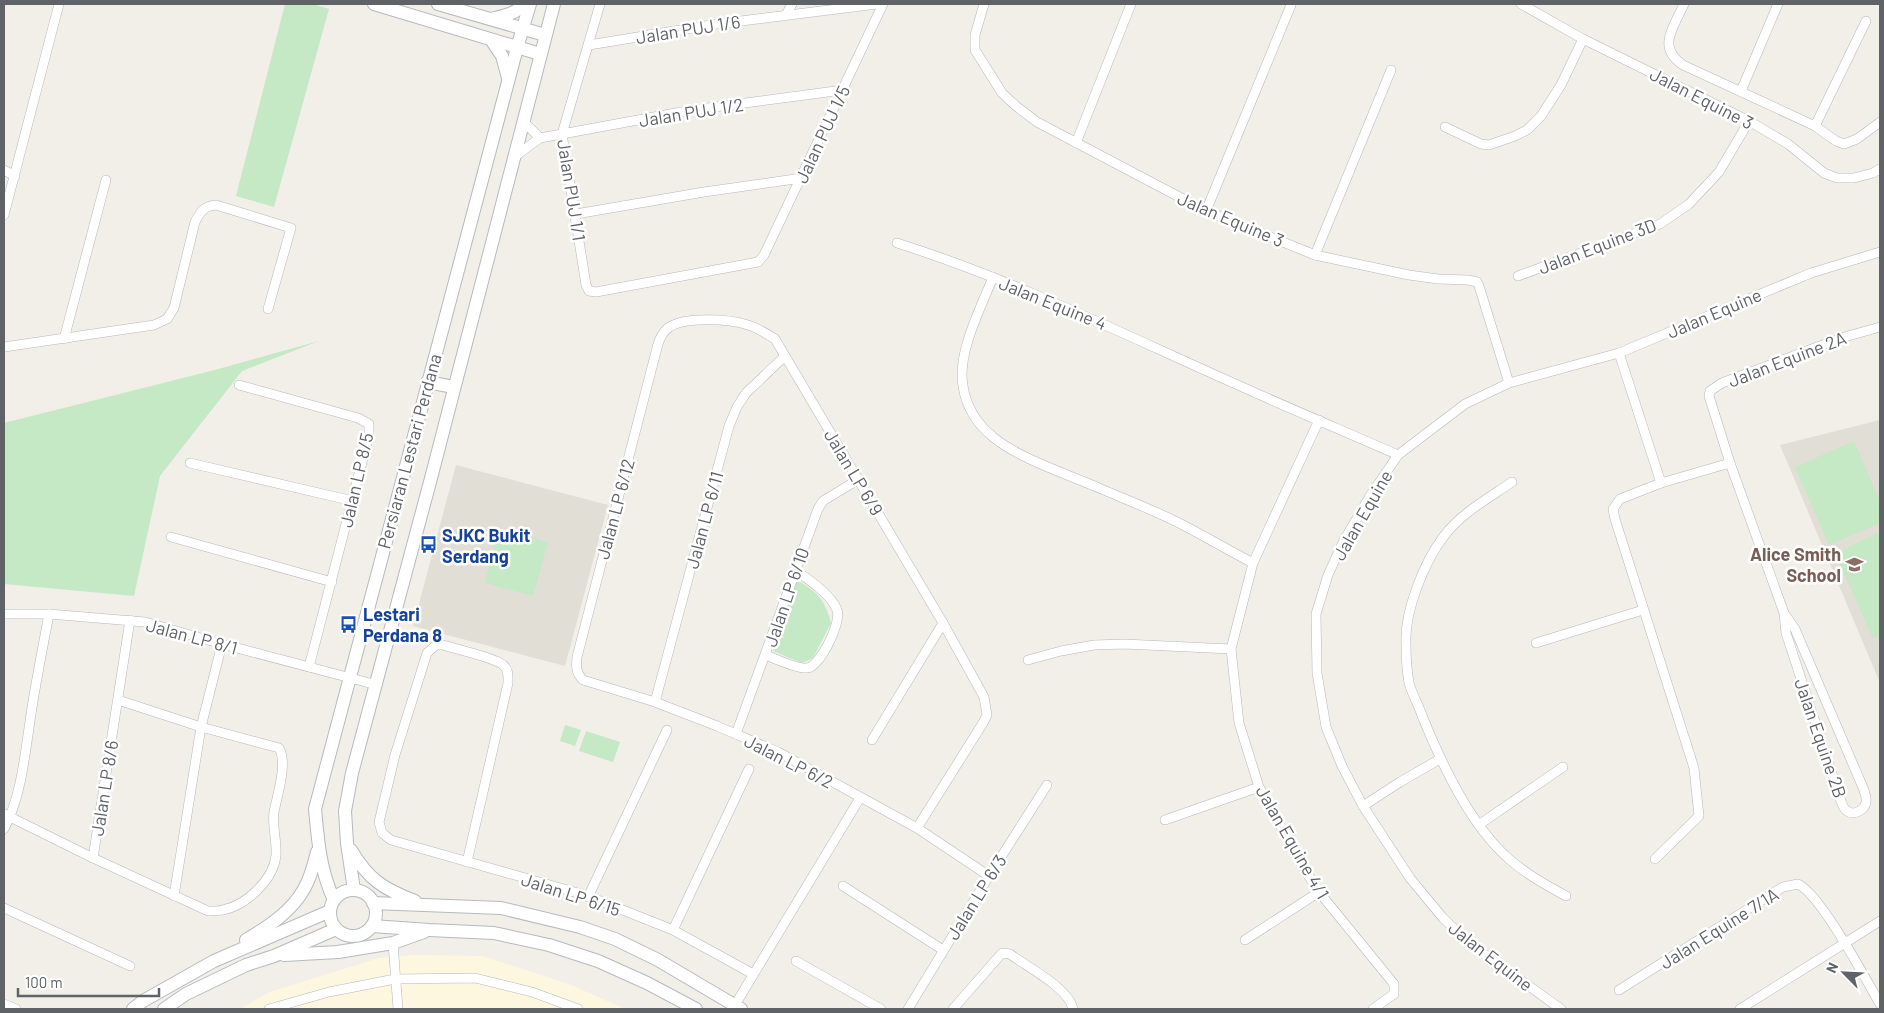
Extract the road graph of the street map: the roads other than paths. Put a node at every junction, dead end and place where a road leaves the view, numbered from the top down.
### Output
1 (59, 4) edge
2 (374, 4) edge
3 (438, 4) edge
4 (524, 4) edge
5 (530, 4) edge
6 (554, 4) edge
7 (600, 4) edge
8 (792, 4) edge
9 (877, 4) edge
10 (883, 4) edge
11 (984, 4) edge
12 (1131, 4) edge
13 (1521, 4) edge
14 (1684, 4) edge
15 (1778, 4) edge
16 (1291, 5) dead end
17 (786, 15) junction
18 (488, 20) junction
19 (1866, 21) dead end
20 (523, 29) junction
21 (545, 34) junction
22 (1583, 39) junction
23 (492, 41) junction
24 (589, 45) junction
25 (517, 48) junction
26 (540, 54) junction
27 (1391, 70) dead end
28 (508, 78) junction
29 (843, 90) junction
30 (1741, 91) junction
31 (1749, 120) junction
32 (523, 121) junction
33 (1880, 122) edge
34 (1444, 127) dead end
35 (1818, 128) junction
36 (562, 134) junction
37 (540, 138) junction
38 (1076, 143) junction
39 (514, 157) junction
40 (1880, 169) edge
41 (4, 170) edge
42 (15, 176) junction
43 (802, 178) junction
44 (106, 180) dead end
45 (1206, 211) junction
46 (576, 214) junction
47 (4, 215) edge
48 (897, 243) dead end
49 (1880, 252) edge
50 (1315, 255) junction
51 (1518, 276) dead end
52 (993, 277) junction
53 (589, 291) joint
54 (268, 309) dead end
55 (1880, 327) edge
56 (64, 339) junction
57 (658, 344) joint
58 (4, 347) edge
59 (1619, 353) junction
60 (786, 356) junction
61 (427, 382) junction
62 (1509, 383) junction
63 (239, 385) dead end
64 (454, 388) junction
65 (1319, 420) junction
66 (1398, 455) junction
67 (190, 463) dead end
68 (1730, 463) junction
69 (859, 479) junction
70 (1512, 482) dead end
71 (1660, 483) junction
72 (353, 502) junction
73 (171, 537) dead end
74 (1253, 563) junction
75 (795, 570) junction
76 (332, 582) junction
77 (1643, 610) junction
78 (1784, 613) junction
79 (4, 614) edge
80 (49, 614) junction
81 (130, 620) junction
82 (943, 623) junction
83 (1536, 643) dead end
84 (222, 644) junction
85 (1231, 649) junction
86 (766, 655) junction
87 (1028, 660) dead end
88 (309, 667) junction
89 (578, 674) joint
90 (349, 678) junction
91 (377, 685) junction
92 (118, 700) junction
93 (655, 702) junction
94 (201, 727) junction
95 (667, 730) dead end
96 (736, 734) junction
97 (872, 740) dead end
98 (1440, 759) junction
99 (1563, 767) dead end
100 (749, 769) dead end
101 (1047, 786) dead end
102 (1259, 787) junction
103 (860, 798) junction
104 (1363, 806) junction
105 (7, 816) edge
106 (1164, 820) dead end
107 (1480, 824) junction
108 (917, 828) junction
109 (4, 829) edge
110 (347, 843) junction
111 (318, 847) junction
112 (93, 858) junction
113 (1655, 859) dead end
114 (467, 862) junction
115 (989, 876) junction
116 (843, 886) dead end
117 (354, 890) junction
118 (1319, 892) junction
119 (174, 896) junction
120 (1566, 896) dead end
121 (588, 897) junction
122 (374, 903) junction
123 (424, 904) junction
124 (332, 905) junction
125 (4, 908) edge
126 (1880, 921) edge
127 (372, 926) junction
128 (336, 929) junction
129 (429, 930) junction
130 (673, 930) junction
131 (1245, 940) dead end
132 (392, 943) junction
133 (1844, 943) junction
134 (944, 950) junction
135 (274, 956) junction
136 (796, 960) dead end
137 (214, 961) junction
138 (130, 966) dead end
139 (753, 974) junction
140 (395, 979) junction
141 (1619, 990) dead end
142 (4, 1004) edge
143 (1880, 1004) edge
144 (738, 1007) edge
145 (16, 1009) edge
146 (133, 1009) edge
147 (164, 1009) edge
148 (269, 1009) edge
149 (398, 1009) edge
150 (578, 1009) edge
151 (696, 1009) edge
152 (881, 1009) edge
153 (908, 1009) edge
154 (953, 1009) edge
155 (1073, 1009) edge
156 (1373, 1009) edge
157 (1561, 1009) edge
158 (1740, 1009) edge

1 - 42 street
2 - 23 main road
3 - 18 main road
4 - 18 main road
5 - 20 main road, Persiaran Lestari Perdana
6 - 21 main road, Persiaran Lestari Perdana
7 - 24 street, Jalan PUJ 1/1
8 - 17 street
9 - 17 street, Jalan PUJ 1/6
10 - 29 street, Jalan PUJ 1/5
11 - 38 street, Jalan Equine 3
12 - 38 street
13 - 22 street, Jalan Equine 3
14 - 30 street
15 - 30 street
16 - 45 street
17 - 24 street, Jalan PUJ 1/6
18 - 20 main road
19 - 35 street
20 - 21 main road
20 - 25 main road, Persiaran Lestari Perdana
21 - 26 main road, Persiaran Lestari Perdana
22 - 31 street, Jalan Equine 3
22 - 34 street
23 - 25 main road
23 - 28 main road
24 - 36 street, Jalan PUJ 1/1
25 - 26 main road
25 - 28 main road, Persiaran Lestari Perdana
26 - 32 main road, Persiaran Lestari Perdana
27 - 50 street
28 - 61 main road, Persiaran Lestari Perdana
29 - 36 street, Jalan PUJ 1/2
29 - 43 street, Jalan PUJ 1/5
30 - 35 street
31 - 40 street, Jalan Equine 3
31 - 51 street, Jalan Equine 3D
32 - 37 street
32 - 39 main road, Persiaran Lestari Perdana
33 - 35 street
36 - 37 street, Jalan PUJ 1/2
36 - 46 street, Jalan PUJ 1/1
37 - 39 street, Jalan PUJ 1/2
38 - 45 street, Jalan Equine 3
39 - 64 main road, Persiaran Lestari Perdana
41 - 42 street
42 - 47 street
43 - 46 street
43 - 53 street, Jalan PUJ 1/5
44 - 56 street
45 - 50 street, Jalan Equine 3
46 - 53 street, Jalan PUJ 1/1
48 - 52 street
49 - 59 street, Jalan Equine
50 - 62 street, Jalan Equine 3
52 - 65 street, Jalan Equine 4
52 - 74 street, Jalan Equine 4
54 - 56 street
55 - 68 street, Jalan Equine 2A
56 - 58 street
57 - 60 street, Jalan LP 6/9
57 - 89 street, Jalan LP 6/12
59 - 62 street, Jalan Equine
59 - 71 street
60 - 69 street, Jalan LP 6/9
60 - 93 street, Jalan LP 6/11
61 - 64 main road
61 - 90 main road, Persiaran Lestari Perdana
62 - 66 street, Jalan Equine
63 - 72 street, Jalan LP 8/5
64 - 91 main road, Persiaran Lestari Perdana
65 - 66 street, Jalan Equine 4
65 - 74 street, Jalan Equine 4/1
66 - 104 street, Jalan Equine
67 - 72 street
68 - 71 street
68 - 78 street, Jalan Equine 2B
69 - 75 street, Jalan LP 6/10
69 - 82 street, Jalan LP 6/9
70 - 98 street
71 - 77 street
72 - 76 street, Jalan LP 8/5
73 - 76 street
74 - 85 street, Jalan Equine 4/1
75 - 86 street, Jalan LP 6/10
75 - 86 street
76 - 88 street, Jalan LP 8/5
77 - 83 street
77 - 113 street
78 - 78 street, Jalan Equine 2B
79 - 80 street, Jalan LP 8/1
80 - 81 street, Jalan LP 8/1
80 - 105 street
81 - 84 street, Jalan LP 8/1
81 - 92 street, Jalan LP 8/6
82 - 97 street
82 - 108 street, Jalan LP 6/9
84 - 88 street, Jalan LP 8/1
84 - 94 street
85 - 87 street
85 - 102 street, Jalan Equine 4/1
86 - 96 street, Jalan LP 6/10
88 - 90 street, Jalan LP 8/1
89 - 93 street, Jalan LP 6/2
90 - 91 street, Jalan LP 8/1
90 - 111 main road, Persiaran Lestari Perdana
91 - 110 main road, Persiaran Lestari Perdana
92 - 94 street
92 - 112 street, Jalan LP 8/6
93 - 96 street, Jalan LP 6/2
94 - 119 street
94 - 119 street
95 - 121 street
96 - 103 street, Jalan LP 6/2
98 - 104 street
98 - 107 street
99 - 107 street
100 - 130 street
101 - 115 street, Jalan LP 6/3
102 - 106 street
102 - 118 street, Jalan Equine 4/1
103 - 108 street, Jalan LP 6/2
103 - 139 street
104 - 157 street, Jalan Equine
105 - 109 street
105 - 112 street, Jalan LP 8/6
107 - 120 street
108 - 115 street, Jalan LP 6/2
110 - 117 main road, Persiaran Lestari Perdana
110 - 123 main road
111 - 124 main road, Persiaran Lestari Perdana
111 - 137 main road
112 - 119 street
114 - 114 street, Jalan LP 6/15
114 - 121 street, Jalan LP 6/15
115 - 134 street, Jalan LP 6/3
116 - 134 street
117 - 122 main road
117 - 124 main road
118 - 131 street
118 - 156 street, Jalan Equine 4/1
121 - 130 street, Jalan LP 6/15
122 - 123 main road
122 - 127 main road
123 - 144 main road
124 - 128 main road
124 - 137 main road
125 - 138 street
126 - 133 street
127 - 128 main road
127 - 129 main road
128 - 135 main road
129 - 132 main road
129 - 151 main road
130 - 139 street, Jalan LP 6/15
132 - 135 main road
132 - 140 street
133 - 141 street, Jalan Equine 7/1A
133 - 143 street, Jalan Equine 7/1A
133 - 158 street
134 - 153 street, Jalan LP 6/3
135 - 147 main road
136 - 152 street
137 - 146 main road
139 - 144 street
140 - 148 street
140 - 149 street
140 - 150 street
142 - 145 street
154 - 155 street

